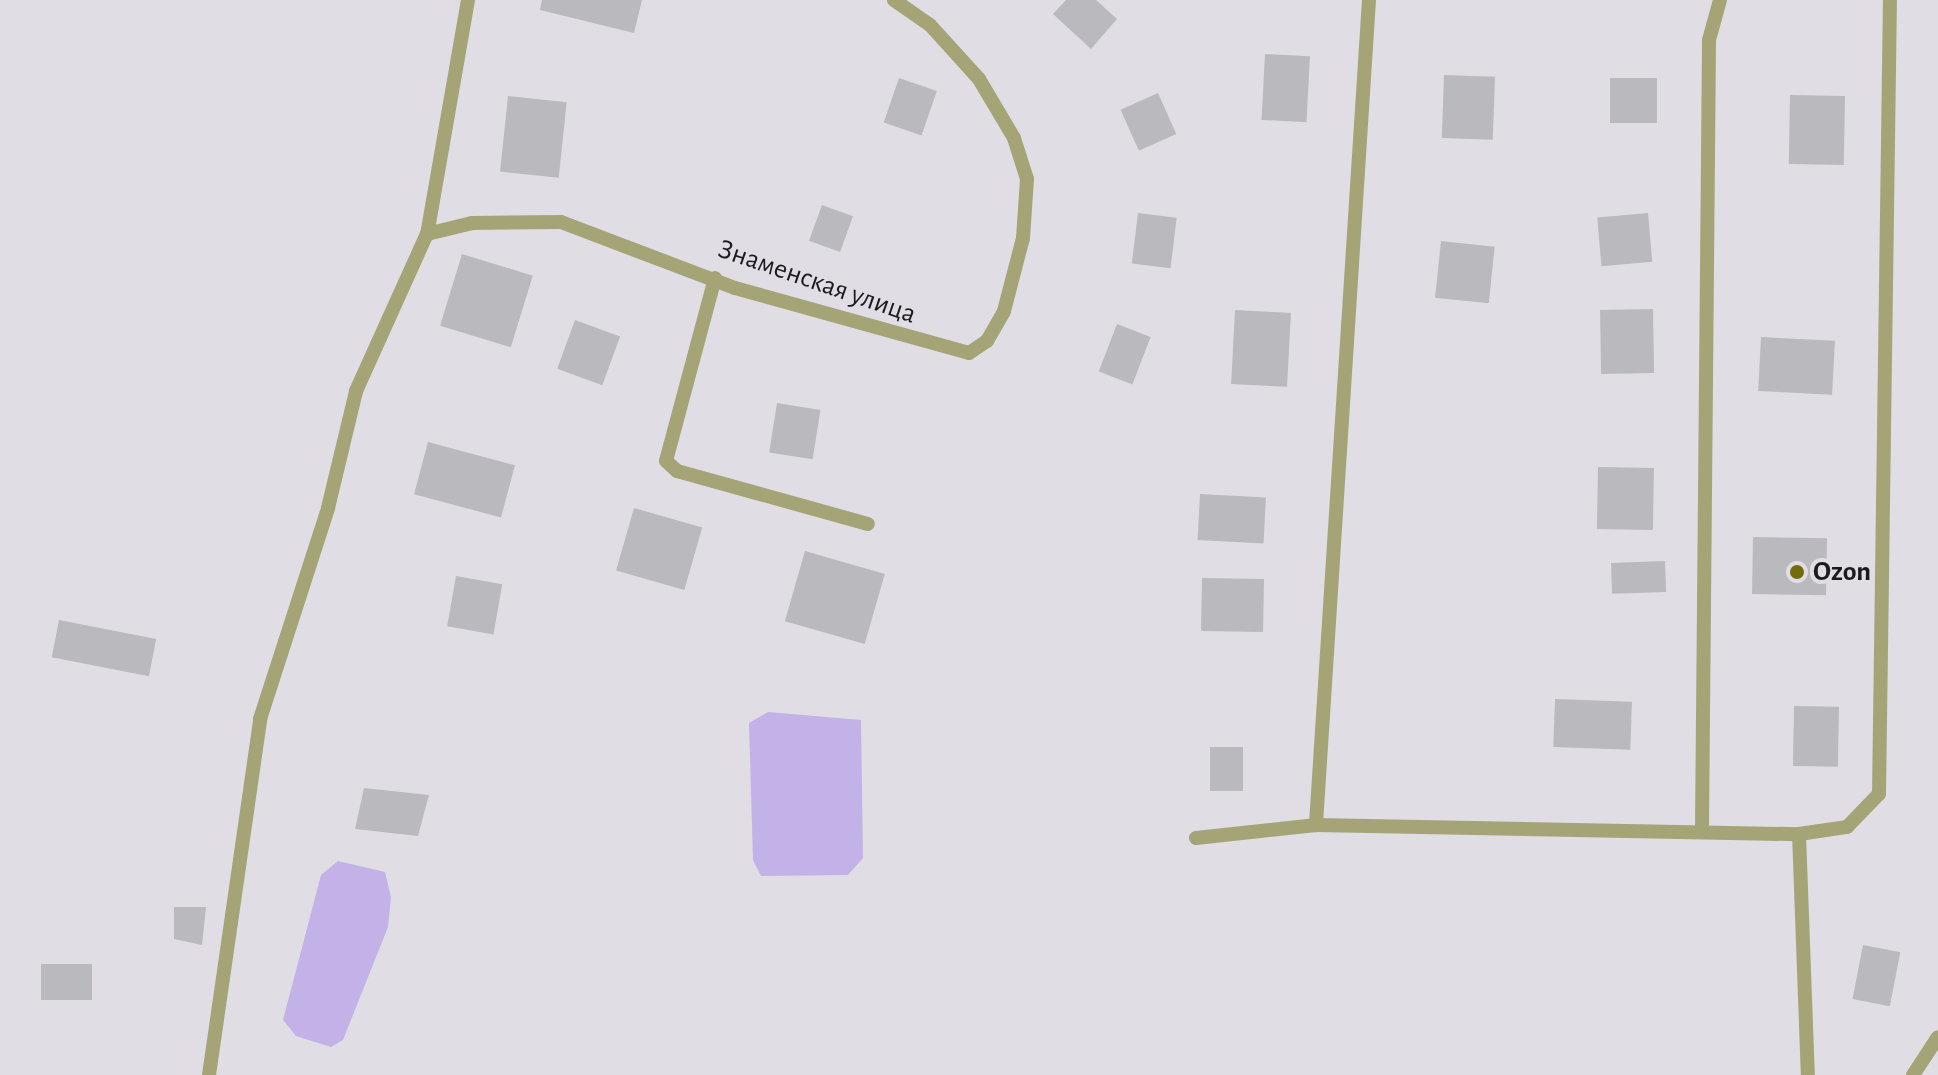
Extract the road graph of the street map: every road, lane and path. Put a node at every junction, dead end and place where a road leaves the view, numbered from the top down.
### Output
1 (468, 0) edge
2 (894, 0) edge
3 (1369, 0) edge
4 (1720, 0) edge
5 (1890, 0) edge
6 (427, 234) junction
7 (715, 278) junction
8 (868, 524) dead end
9 (1316, 825) junction
10 (1702, 829) junction
11 (1799, 834) junction
12 (1196, 838) dead end
13 (1938, 1037) edge
14 (209, 1075) edge
15 (1808, 1075) edge
16 (1913, 1075) edge

1 - 6 lane
2 - 7 lane, Знаменская улица
3 - 9 lane
4 - 10 lane
5 - 11 lane
6 - 7 lane, Знаменская улица
6 - 14 lane
7 - 8 lane
9 - 10 lane
9 - 12 lane
10 - 11 lane
11 - 15 lane
13 - 16 lane

